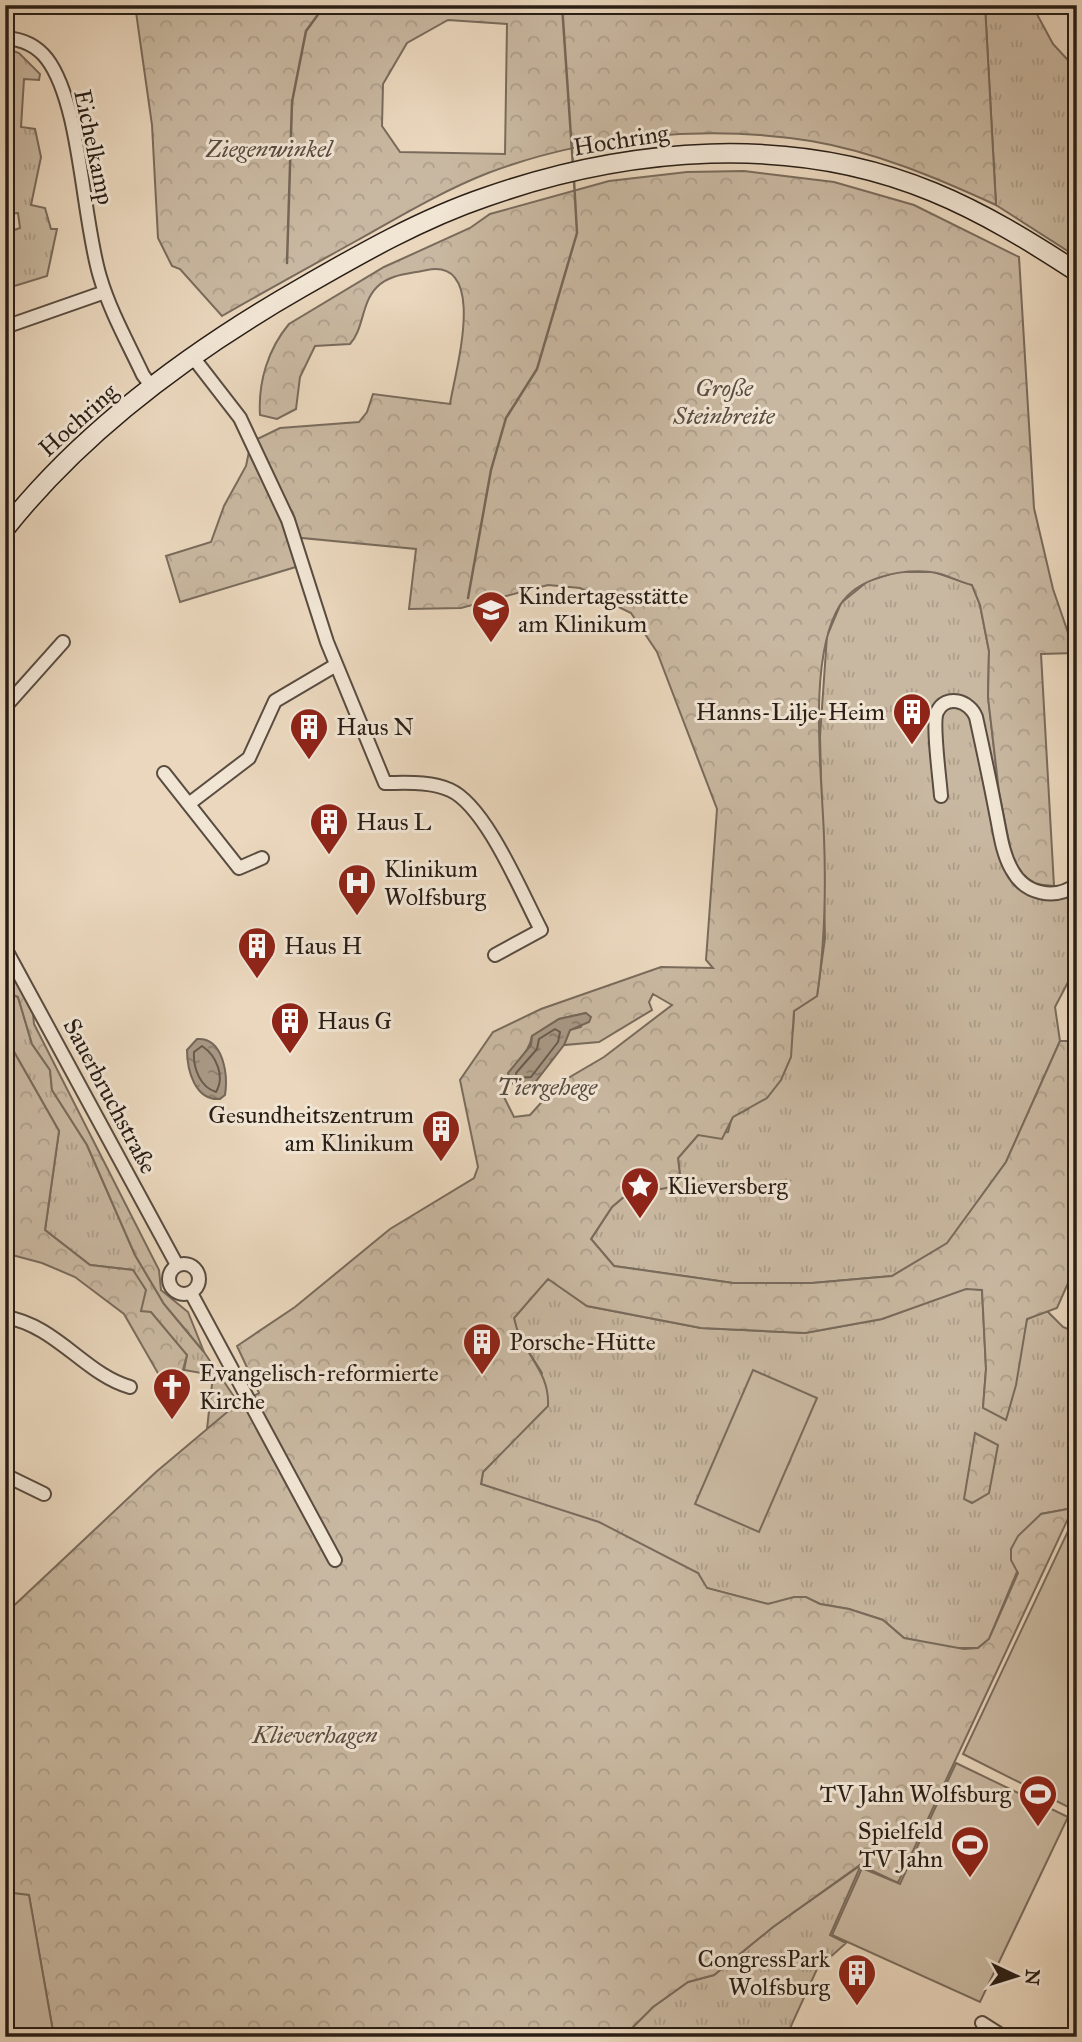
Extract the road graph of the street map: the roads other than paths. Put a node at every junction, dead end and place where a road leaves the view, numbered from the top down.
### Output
1 (5, 38) edge
2 (1077, 272) edge
3 (105, 292) junction
4 (5, 327) edge
5 (192, 356) junction
6 (152, 387) junction
7 (5, 529) edge
8 (63, 642) dead end
9 (336, 665) junction
10 (5, 708) edge
11 (164, 773) dead end
12 (941, 796) dead end
13 (190, 803) junction
14 (262, 858) dead end
15 (1077, 884) edge
16 (5, 947) edge
17 (495, 955) dead end
18 (177, 1265) junction
19 (191, 1293) junction
20 (5, 1317) edge
21 (130, 1387) dead end
22 (5, 1475) edge
23 (44, 1494) dead end
24 (335, 1560) dead end
25 (982, 2023) dead end
26 (1004, 2037) edge

1 - 3 street, Eichelkamp
2 - 5 street, Hochring
3 - 4 street
3 - 6 street, Eichelkamp
5 - 6 street, Hochring
5 - 9 street
6 - 7 street, Hochring
8 - 10 street
9 - 13 street
9 - 17 street
11 - 13 street
12 - 15 street
13 - 14 street
16 - 18 street, Sauerbruchstraße
18 - 19 street, Sauerbruchstraße
18 - 19 street, Sauerbruchstraße
19 - 24 street, Sauerbruchstraße
20 - 21 street
22 - 23 street
25 - 26 street

